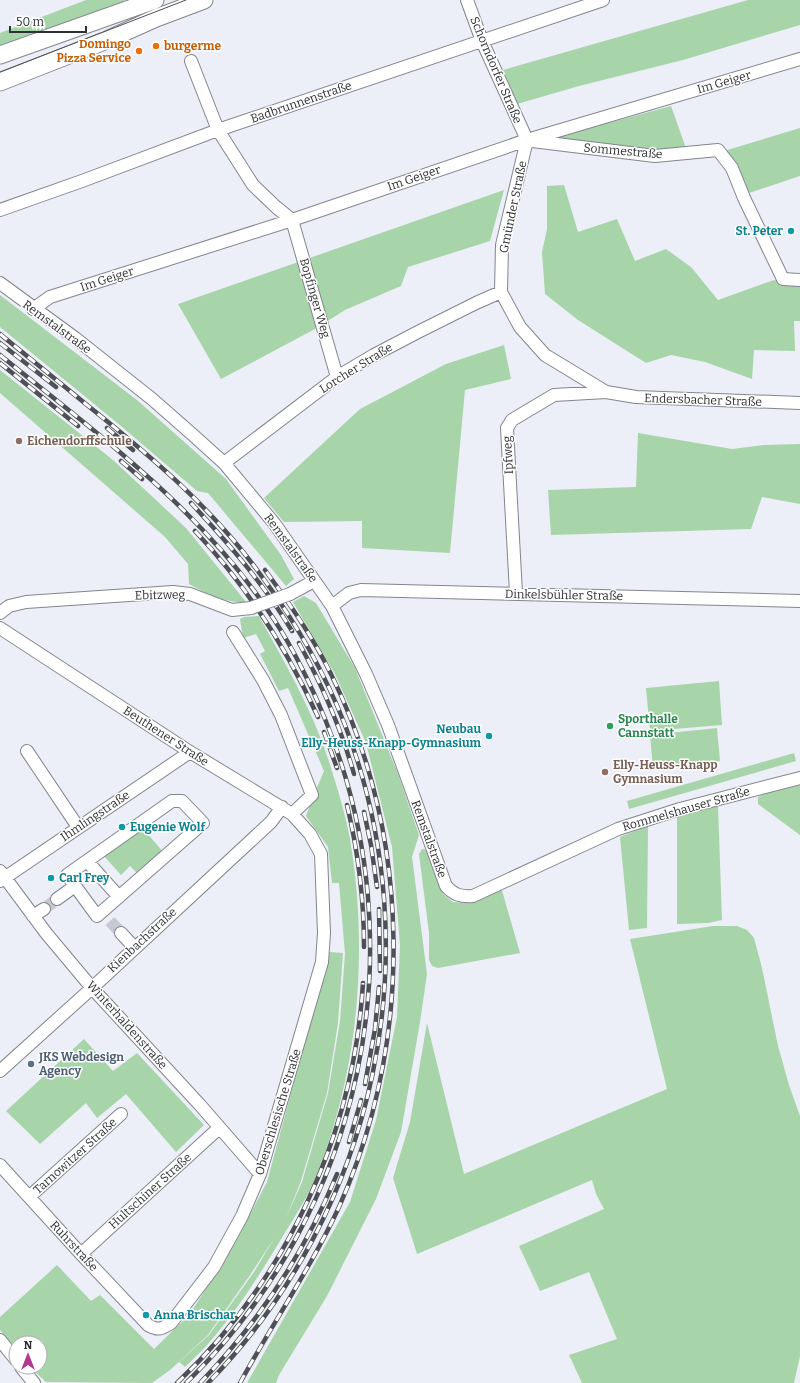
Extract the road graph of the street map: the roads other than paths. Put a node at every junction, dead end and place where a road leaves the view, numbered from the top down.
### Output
1 (155, 0) edge
2 (204, 0) edge
3 (467, 0) edge
4 (603, 0) edge
5 (579, 4) edge
6 (482, 41) junction
7 (0, 55) edge
8 (800, 60) edge
9 (191, 61) dead end
10 (0, 82) edge
11 (218, 130) junction
12 (527, 140) junction
13 (0, 210) edge
14 (292, 220) junction
15 (800, 280) edge
16 (0, 283) edge
17 (501, 292) junction
18 (34, 309) junction
19 (337, 377) junction
20 (606, 392) junction
21 (800, 403) edge
22 (224, 463) junction
23 (314, 581) junction
24 (516, 594) junction
25 (800, 601) edge
26 (332, 606) junction
27 (0, 613) edge
28 (0, 628) edge
29 (233, 632) dead end
30 (27, 751) dead end
31 (190, 752) junction
32 (800, 778) edge
33 (287, 810) junction
34 (78, 828) junction
35 (322, 854) joint
36 (87, 861) junction
37 (1, 876) edge
38 (75, 886) junction
39 (465, 896) joint
40 (119, 897) junction
41 (57, 899) tunnel mouth
42 (44, 909) tunnel mouth
43 (33, 916) junction
44 (121, 933) tunnel mouth
45 (134, 947) junction
46 (92, 988) junction
47 (0, 1071) edge
48 (121, 1114) dead end
49 (219, 1128) junction
50 (0, 1165) edge
51 (260, 1174) junction
52 (30, 1197) junction
53 (81, 1254) junction
54 (148, 1325) joint
55 (0, 1340) edge
56 (8, 1350) edge
57 (28, 1375) edge
58 (34, 1383) edge

1 - 7 main road
2 - 10 main road
3 - 6 street, Schorndorfer Straße
4 - 5 street, Badbrunnenstraße
5 - 6 street, Badbrunnenstraße
6 - 11 street, Badbrunnenstraße
6 - 12 street, Schorndorfer Straße
8 - 12 street, Im Geiger
9 - 11 street
11 - 13 street, Badbrunnenstraße
11 - 14 street
12 - 14 street, Im Geiger
12 - 15 street, Sommestraße
12 - 17 street, Gmünder Straße
14 - 18 street, Im Geiger
14 - 19 street, Bopfinger Weg
16 - 18 street, Remstalstraße
17 - 19 street, Lorcher Straße
17 - 20 street, Gmünder Straße
18 - 22 street, Remstalstraße
19 - 22 street, Lorcher Straße
20 - 21 street, Endersbacher Straße
20 - 24 street, Ipfweg
22 - 23 street, Remstalstraße
23 - 26 street, Remstalstraße
23 - 27 street, Ebitzweg, bridge
24 - 25 street, Dinkelsbühler Straße
24 - 26 street, Dinkelsbühler Straße
26 - 39 street, Remstalstraße
28 - 31 street, Beuthener Straße
29 - 33 street
30 - 34 street
31 - 33 street, Beuthener Straße
31 - 34 street, Ihmlingstraße
32 - 39 street, Rommelshauser Straße
33 - 35 street, Beuthener Straße
33 - 45 street, Kienbachstraße
34 - 37 street, Ihmlingstraße
35 - 51 street, Oberschlesische Straße
36 - 38 street
36 - 40 street
36 - 40 street
37 - 43 street, Winterhaldenstraße
38 - 40 street
38 - 41 street
42 - 43 street
43 - 46 street, Winterhaldenstraße
44 - 45 street
45 - 46 street, Kienbachstraße
46 - 47 street, Kienbachstraße
46 - 49 street, Winterhaldenstraße
48 - 52 street, Tarnowitzer Straße
49 - 51 street, Winterhaldenstraße
49 - 53 street, Hultschiner Straße
50 - 52 street, Ruhrstraße
51 - 54 street, Oberschlesische Straße
52 - 53 street, Ruhrstraße
53 - 54 street, Ruhrstraße
55 - 56 street
57 - 58 street

